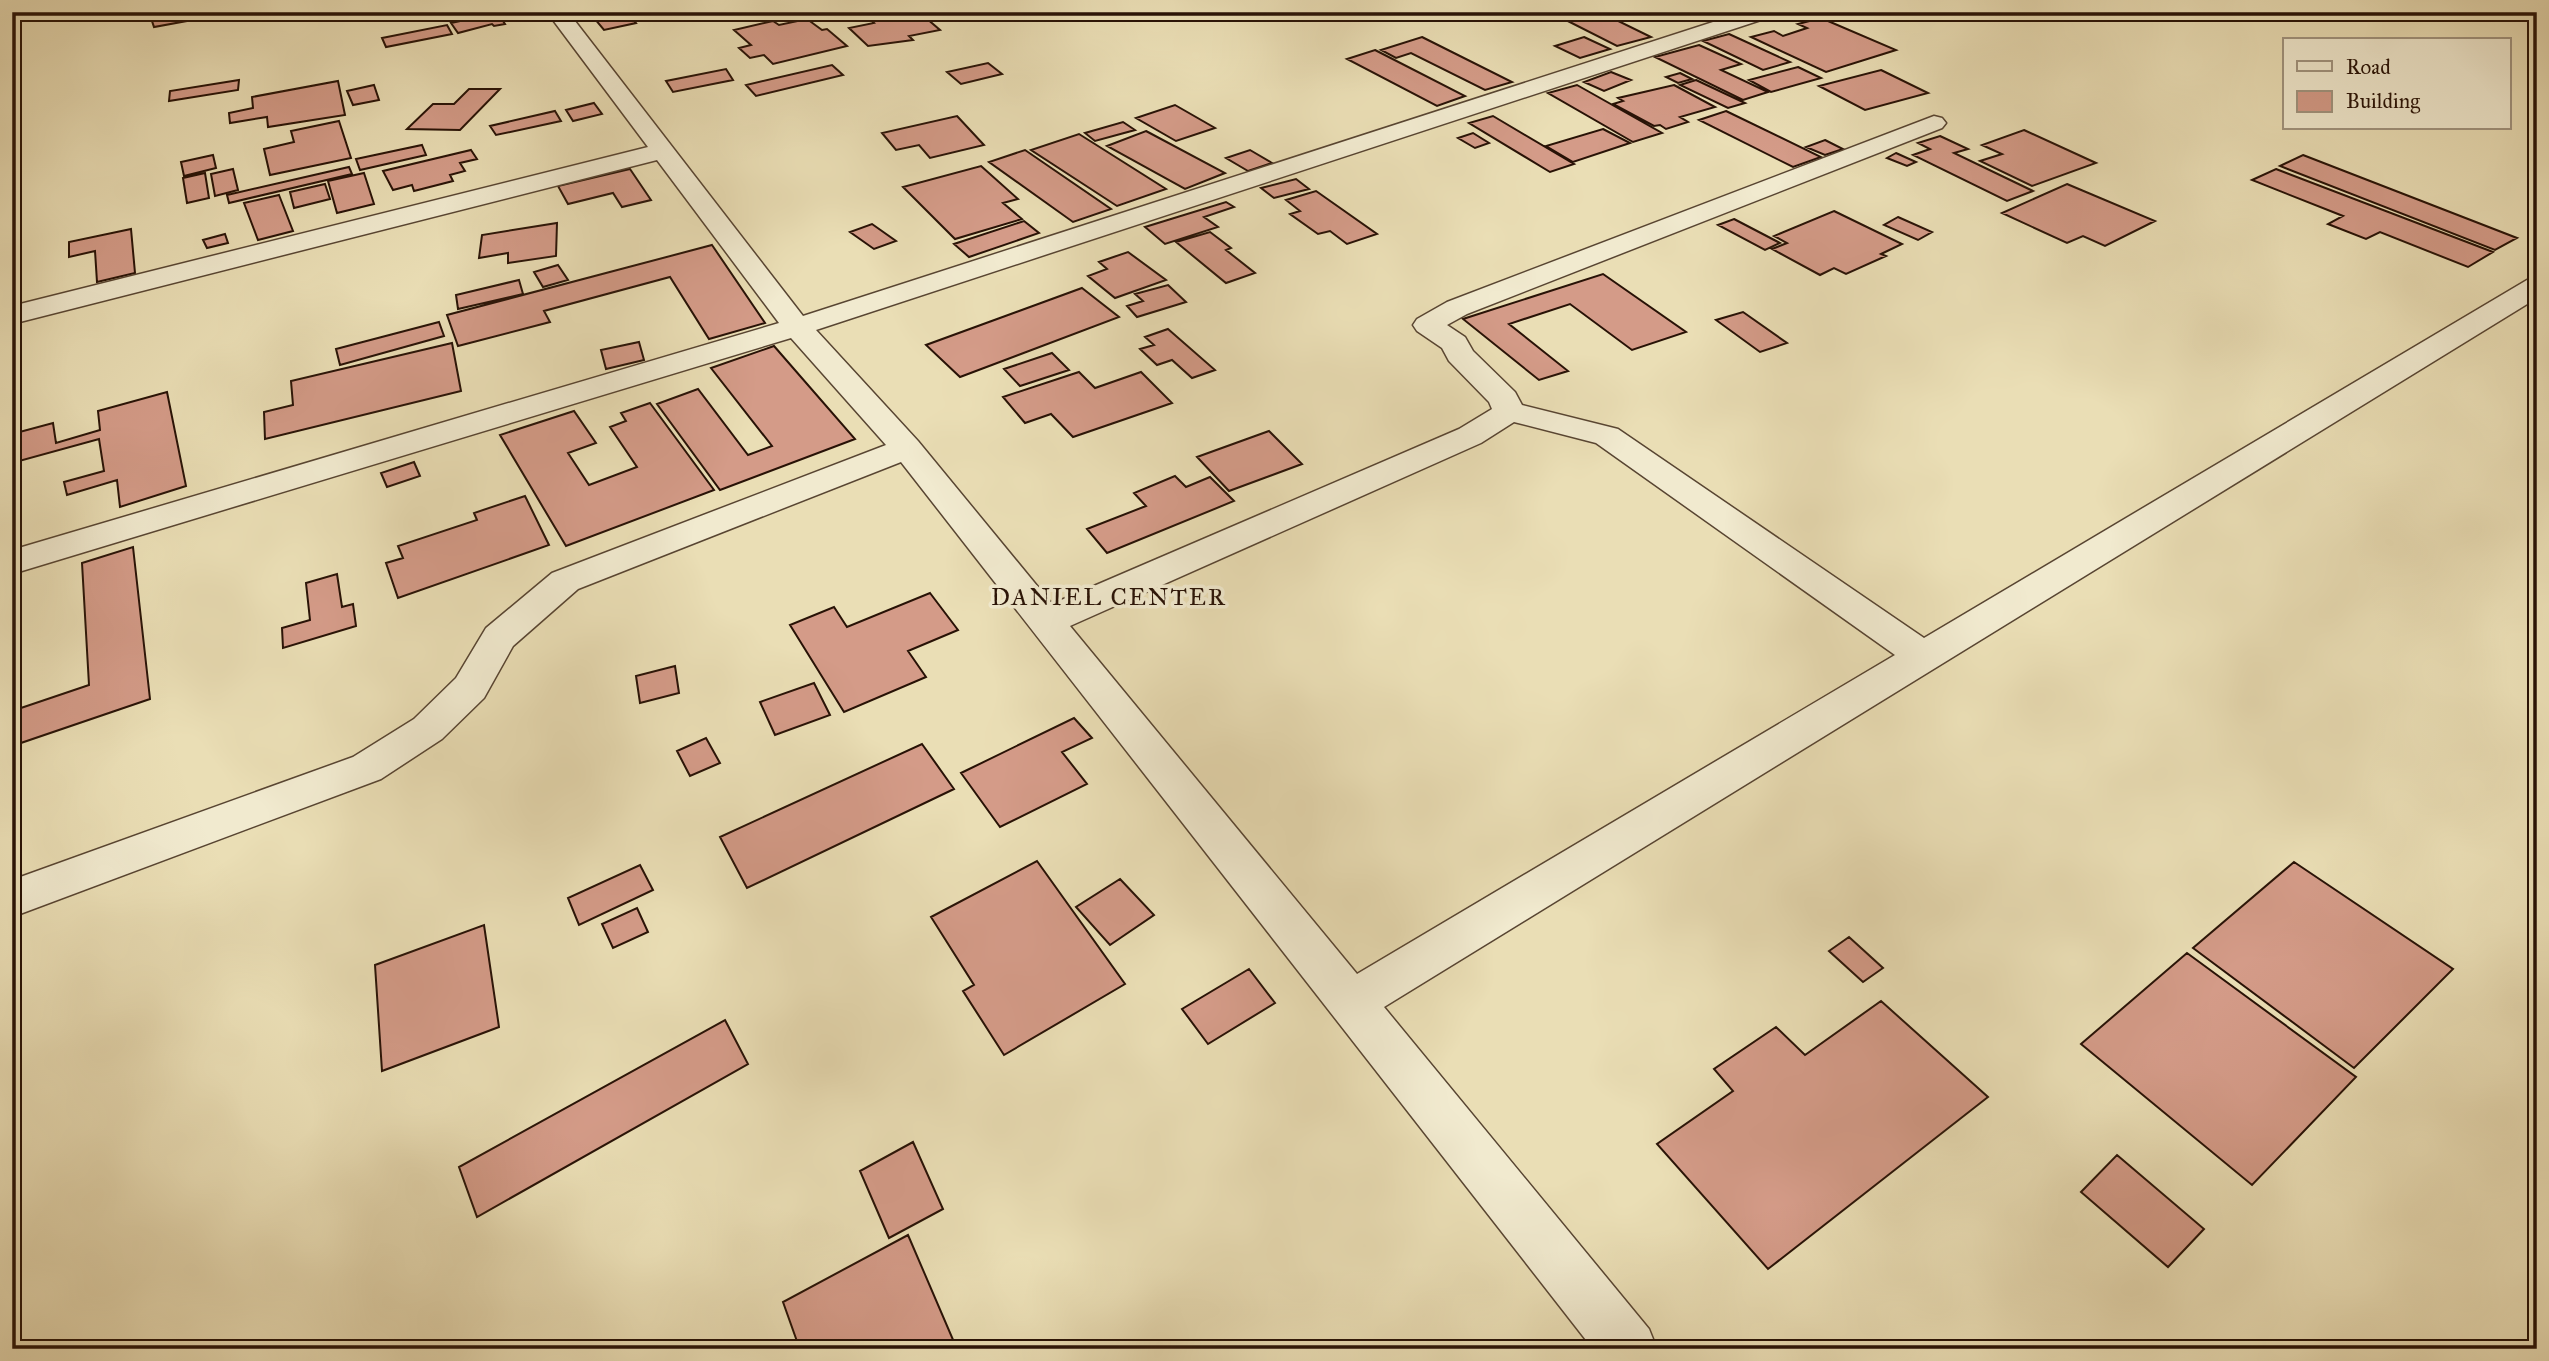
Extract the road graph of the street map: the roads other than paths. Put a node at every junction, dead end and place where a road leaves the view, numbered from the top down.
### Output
1 (557, 12) edge
2 (1766, 12) edge
3 (1934, 123) dead end
4 (662, 151) junction
5 (2537, 285) edge
6 (12, 315) edge
7 (797, 327) junction
8 (1508, 411) junction
9 (907, 448) junction
10 (12, 562) edge
11 (1047, 621) junction
12 (1923, 656) junction
13 (12, 899) edge
14 (1352, 1002) junction
15 (1629, 1349) edge

1 - 4 street
2 - 7 street
3 - 8 street
4 - 6 street
4 - 7 street
5 - 12 street
7 - 9 street
7 - 10 street
8 - 11 street
8 - 12 street
9 - 11 street
9 - 13 street
11 - 14 street
12 - 14 street
14 - 15 street

